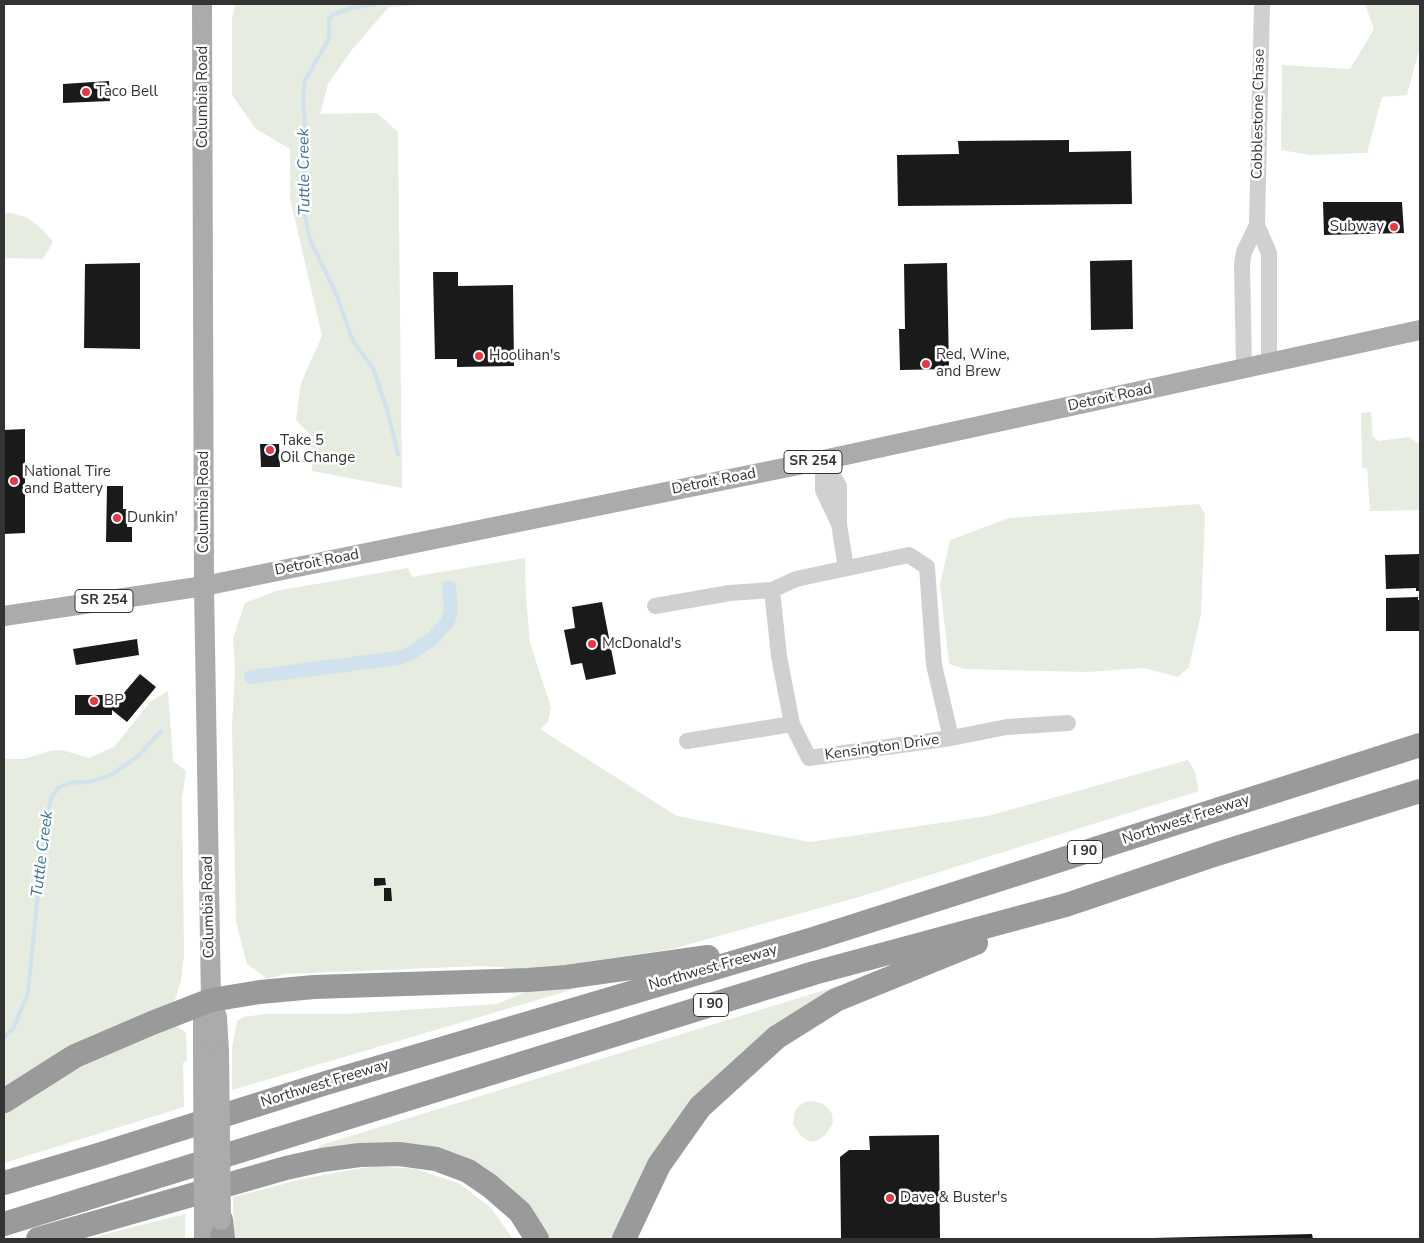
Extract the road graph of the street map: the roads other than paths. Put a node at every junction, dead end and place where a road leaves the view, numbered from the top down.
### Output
1 (202, 4) edge
2 (1262, 4) edge
3 (1257, 225) junction
4 (1420, 330) edge
5 (1269, 364) junction
6 (1244, 369) junction
7 (823, 460) junction
8 (846, 568) junction
9 (204, 586) junction
10 (772, 590) junction
11 (655, 606) dead end
12 (4, 616) edge
13 (1068, 723) dead end
14 (792, 724) junction
15 (951, 738) junction
16 (687, 742) dead end
17 (1420, 745) edge
18 (1420, 791) edge
19 (1066, 905) junction
20 (813, 939) junction
21 (211, 1000) junction
22 (4, 1101) edge
23 (4, 1183) edge
24 (4, 1224) edge
25 (214, 1232) edge
26 (38, 1239) edge
27 (538, 1239) edge
28 (624, 1239) edge

1 - 9 main road, Columbia Road
2 - 3 street, Cobblestone Chase
3 - 5 street, Cobblestone Chase
3 - 6 street, Cobblestone Chase
4 - 5 main road, Detroit Road / SR 254
5 - 6 main road, Detroit Road / SR 254
6 - 7 main road, Detroit Road / SR 254
7 - 8 street
7 - 9 main road, Detroit Road / SR 254
8 - 10 street
8 - 15 street
9 - 12 main road, Detroit Road / SR 254
9 - 21 main road, Columbia Road
10 - 11 street
10 - 14 street, Kensington Drive
13 - 15 street, Kensington Drive
14 - 15 street, Kensington Drive
14 - 16 street
17 - 20 highway, Northwest Freeway / I 90
18 - 19 highway, I 90
19 - 24 highway, I 90
19 - 28 highway
20 - 21 highway
20 - 23 highway, Northwest Freeway / I 90
21 - 22 highway
21 - 25 main road, Columbia Road, bridge
26 - 27 highway

